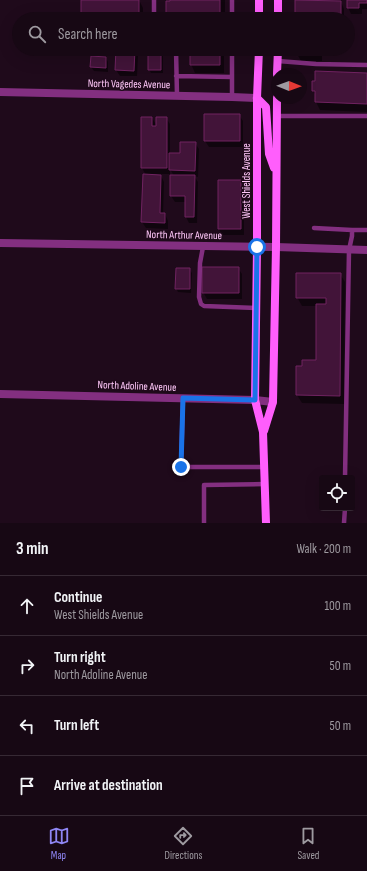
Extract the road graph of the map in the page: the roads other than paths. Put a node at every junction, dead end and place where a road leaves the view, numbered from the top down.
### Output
1 (154, 0) edge
2 (232, 0) edge
3 (259, 0) edge
4 (278, 0) edge
5 (154, 12) edge
6 (232, 12) edge
7 (259, 12) edge
8 (278, 12) edge
9 (176, 56) edge
10 (232, 56) edge
11 (259, 56) edge
12 (278, 56) edge
13 (278, 61) junction
14 (367, 65) edge
15 (277, 68) edge
16 (176, 76) junction
17 (232, 77) junction
18 (0, 92) edge
19 (177, 96) junction
20 (232, 97) junction
21 (257, 98) junction
22 (277, 104) edge
23 (277, 116) junction
24 (367, 116) edge
25 (277, 174) junction
26 (314, 228) dead end
27 (352, 230) junction
28 (367, 230) edge
29 (0, 244) edge
30 (203, 247) junction
31 (257, 247) junction
32 (276, 247) junction
33 (348, 250) junction
34 (367, 250) edge
35 (256, 308) junction
36 (0, 394) edge
37 (183, 398) junction
38 (255, 400) junction
39 (273, 402) junction
40 (264, 432) junction
41 (264, 467) junction
42 (345, 475) edge
43 (265, 484) junction
44 (345, 511) edge
45 (204, 523) edge
46 (266, 523) edge
47 (344, 523) edge

1 - 5 lane
2 - 6 lane
3 - 7 main road
4 - 8 main road
9 - 16 lane
10 - 17 lane
11 - 21 main road, West Shields Avenue
12 - 13 main road
13 - 14 lane
13 - 15 main road
16 - 17 lane
16 - 19 lane
17 - 20 lane
18 - 19 street, North Vagedes Avenue
19 - 20 street, North Vagedes Avenue
20 - 21 street, North Vagedes Avenue
21 - 25 main road
21 - 31 main road, West Shields Avenue
22 - 23 main road, West Shields Avenue
23 - 24 lane
23 - 25 main road, West Shields Avenue
25 - 32 main road, West Shields Avenue
26 - 27 lane
27 - 28 lane
27 - 33 lane
29 - 30 street, North Arthur Avenue
30 - 31 street, North Arthur Avenue
30 - 35 lane
31 - 32 street, North Arthur Avenue
31 - 35 main road, West Shields Avenue
32 - 33 street, North Arthur Avenue
32 - 39 main road, West Shields Avenue
33 - 34 street, North Arthur Avenue
33 - 42 lane
35 - 38 main road, West Shields Avenue
36 - 37 street, North Adoline Avenue
37 - 38 street, North Adoline Avenue
37 - 41 lane
38 - 39 street, North Adoline Avenue
38 - 40 main road, West Shields Avenue
39 - 40 main road, West Shields Avenue
40 - 41 main road, West Shields Avenue
41 - 43 main road, West Shields Avenue
43 - 45 lane
43 - 46 main road, West Shields Avenue
44 - 47 lane

